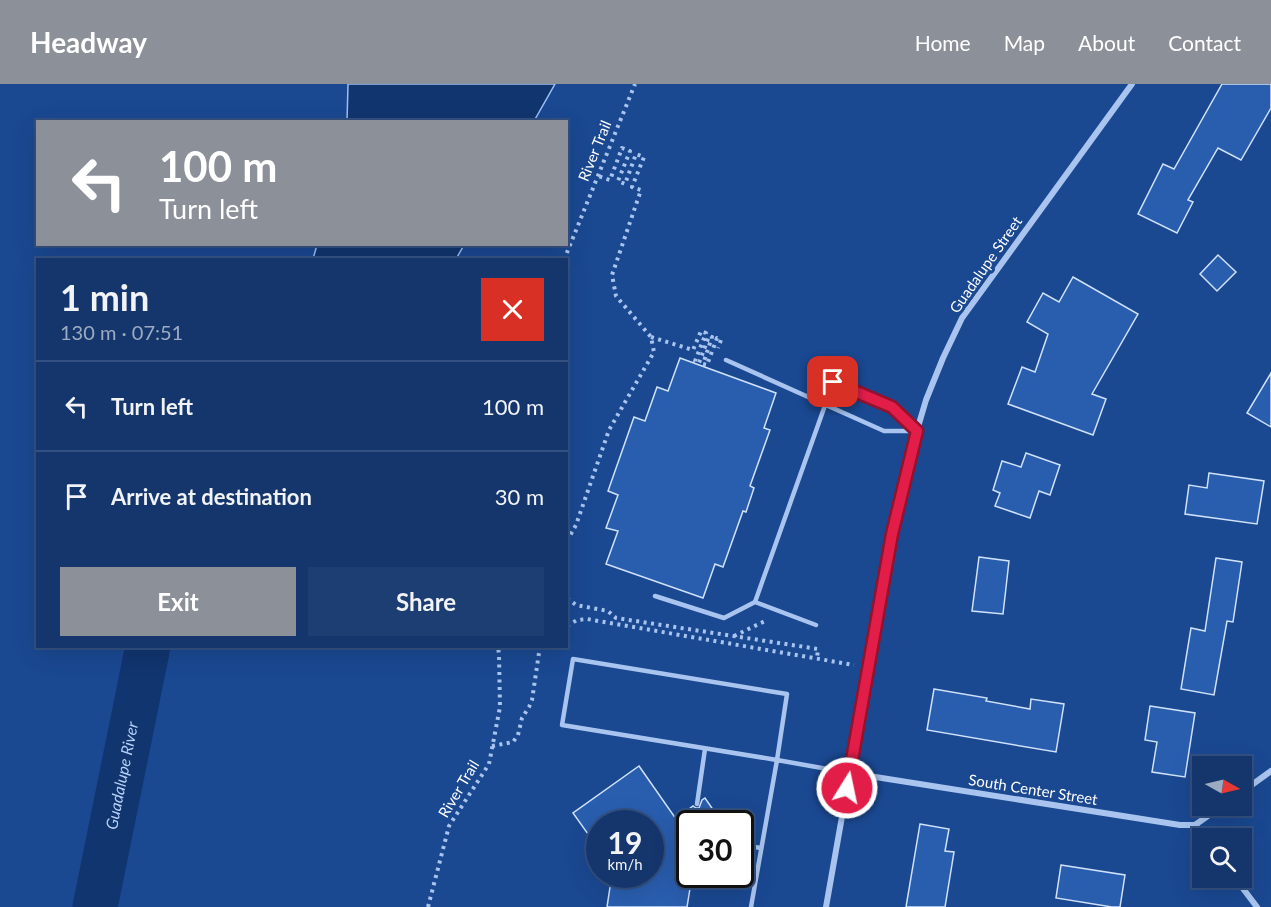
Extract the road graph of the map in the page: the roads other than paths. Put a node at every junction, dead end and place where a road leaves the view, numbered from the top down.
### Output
1 (1132, 84) edge
2 (726, 360) dead end
3 (825, 404) junction
4 (917, 431) junction
5 (655, 596) dead end
6 (755, 602) junction
7 (816, 626) dead end
8 (705, 748) junction
9 (777, 760) junction
10 (1271, 771) edge
11 (850, 773) junction
12 (1252, 785) edge
13 (697, 804) dead end
14 (1208, 816) edge
15 (1195, 825) junction
16 (1198, 828) edge
17 (754, 847) edge
18 (761, 848) junction
19 (1243, 888) edge
20 (751, 907) edge
21 (826, 907) edge
22 (1257, 907) edge

1 - 4 street, Guadalupe Street
2 - 3 lane
3 - 4 lane
3 - 4 lane
3 - 6 lane
4 - 11 street, Guadalupe Street
5 - 6 lane
6 - 7 lane
8 - 9 lane
8 - 9 lane
8 - 13 lane
9 - 11 lane
9 - 18 lane
10 - 12 street
11 - 15 street, South Center Street
11 - 21 street, Guadalupe Street
14 - 15 street
15 - 16 street
17 - 18 lane
18 - 20 lane
19 - 22 street

